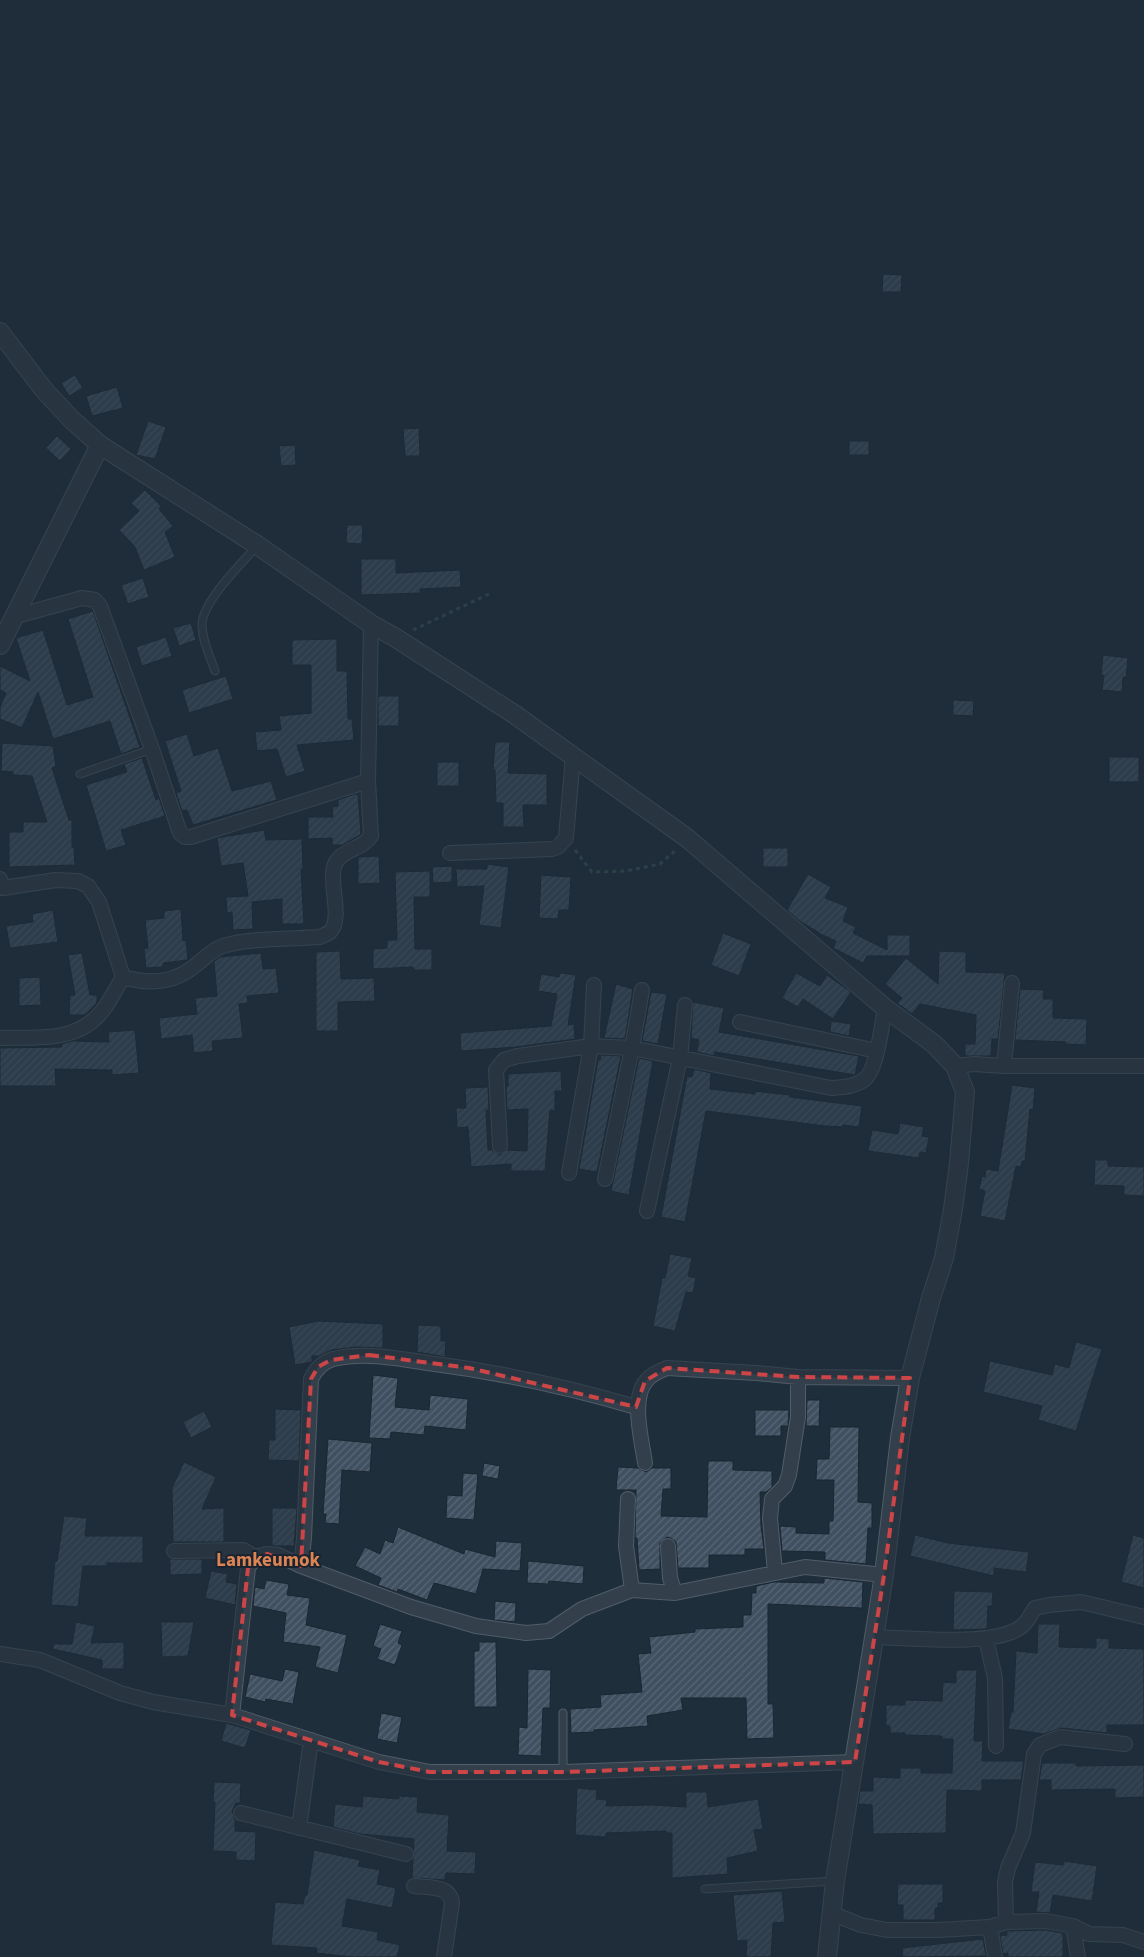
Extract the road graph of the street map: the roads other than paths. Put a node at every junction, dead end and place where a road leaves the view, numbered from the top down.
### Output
1 (0, 332) edge
2 (100, 445) junction
3 (257, 545) junction
4 (13, 617) junction
5 (371, 624) junction
6 (0, 645) edge
7 (215, 671) dead end
8 (152, 749) junction
9 (573, 756) junction
10 (80, 774) dead end
11 (368, 781) junction
12 (450, 853) dead end
13 (1, 885) edge
14 (123, 977) junction
15 (1012, 983) dead end
16 (594, 985) dead end
17 (642, 990) dead end
18 (685, 1005) dead end
19 (885, 1008) junction
20 (740, 1022) dead end
21 (0, 1038) edge
22 (591, 1046) junction
23 (632, 1048) junction
24 (877, 1051) junction
25 (680, 1058) junction
26 (955, 1066) junction
27 (1004, 1066) junction
28 (1144, 1066) edge
29 (500, 1146) dead end
30 (569, 1173) dead end
31 (605, 1180) dead end
32 (647, 1212) dead end
33 (798, 1377) junction
34 (910, 1378) junction
35 (636, 1407) junction
36 (645, 1463) dead end
37 (628, 1499) dead end
38 (668, 1546) dead end
39 (174, 1551) dead end
40 (255, 1557) junction
41 (301, 1566) junction
42 (775, 1572) junction
43 (884, 1575) junction
44 (632, 1590) junction
45 (675, 1593) junction
46 (1144, 1617) edge
47 (875, 1637) junction
48 (986, 1639) junction
49 (0, 1654) edge
50 (563, 1713) dead end
51 (232, 1715) junction
52 (312, 1740) junction
53 (1125, 1744) dead end
54 (996, 1746) dead end
55 (855, 1762) junction
56 (563, 1772) junction
57 (241, 1813) dead end
58 (300, 1828) junction
59 (406, 1854) dead end
60 (835, 1881) junction
61 (414, 1886) dead end
62 (705, 1889) dead end
63 (832, 1914) junction
64 (1006, 1922) junction
65 (1073, 1926) junction
66 (990, 1927) junction
67 (1144, 1942) edge
68 (444, 1957) edge
69 (827, 1957) edge
70 (995, 1957) edge
71 (1078, 1957) edge

1 - 2 street
2 - 3 street
2 - 4 street
3 - 5 street
3 - 7 lane
4 - 6 street
4 - 8 street
5 - 9 street
5 - 11 street
8 - 10 lane
8 - 11 street
9 - 12 street
9 - 19 street
11 - 14 street
13 - 14 street
14 - 21 street
15 - 27 street
16 - 22 street
17 - 23 street
18 - 25 street
19 - 24 street
19 - 26 street
20 - 24 street
22 - 23 street
22 - 29 street
22 - 30 street
23 - 25 street
23 - 31 street
24 - 25 street
25 - 32 street
26 - 27 street
26 - 34 street
27 - 28 street
33 - 34 street
33 - 35 street
33 - 42 street
34 - 43 street
35 - 36 street
35 - 41 street
37 - 44 street
38 - 45 street
39 - 40 street
40 - 41 street
40 - 51 street
41 - 44 street
42 - 43 street
42 - 45 street
43 - 47 street
44 - 45 street
46 - 48 street
47 - 48 street
47 - 55 street
48 - 54 street
49 - 51 street
50 - 56 lane
51 - 52 street
52 - 56 street
52 - 58 street
53 - 64 street
55 - 56 street
55 - 60 street
57 - 58 street
58 - 59 street
60 - 62 lane
60 - 63 street
61 - 68 street
63 - 66 street
63 - 69 street
64 - 65 street
64 - 66 street
65 - 67 street
65 - 71 street
66 - 70 street

